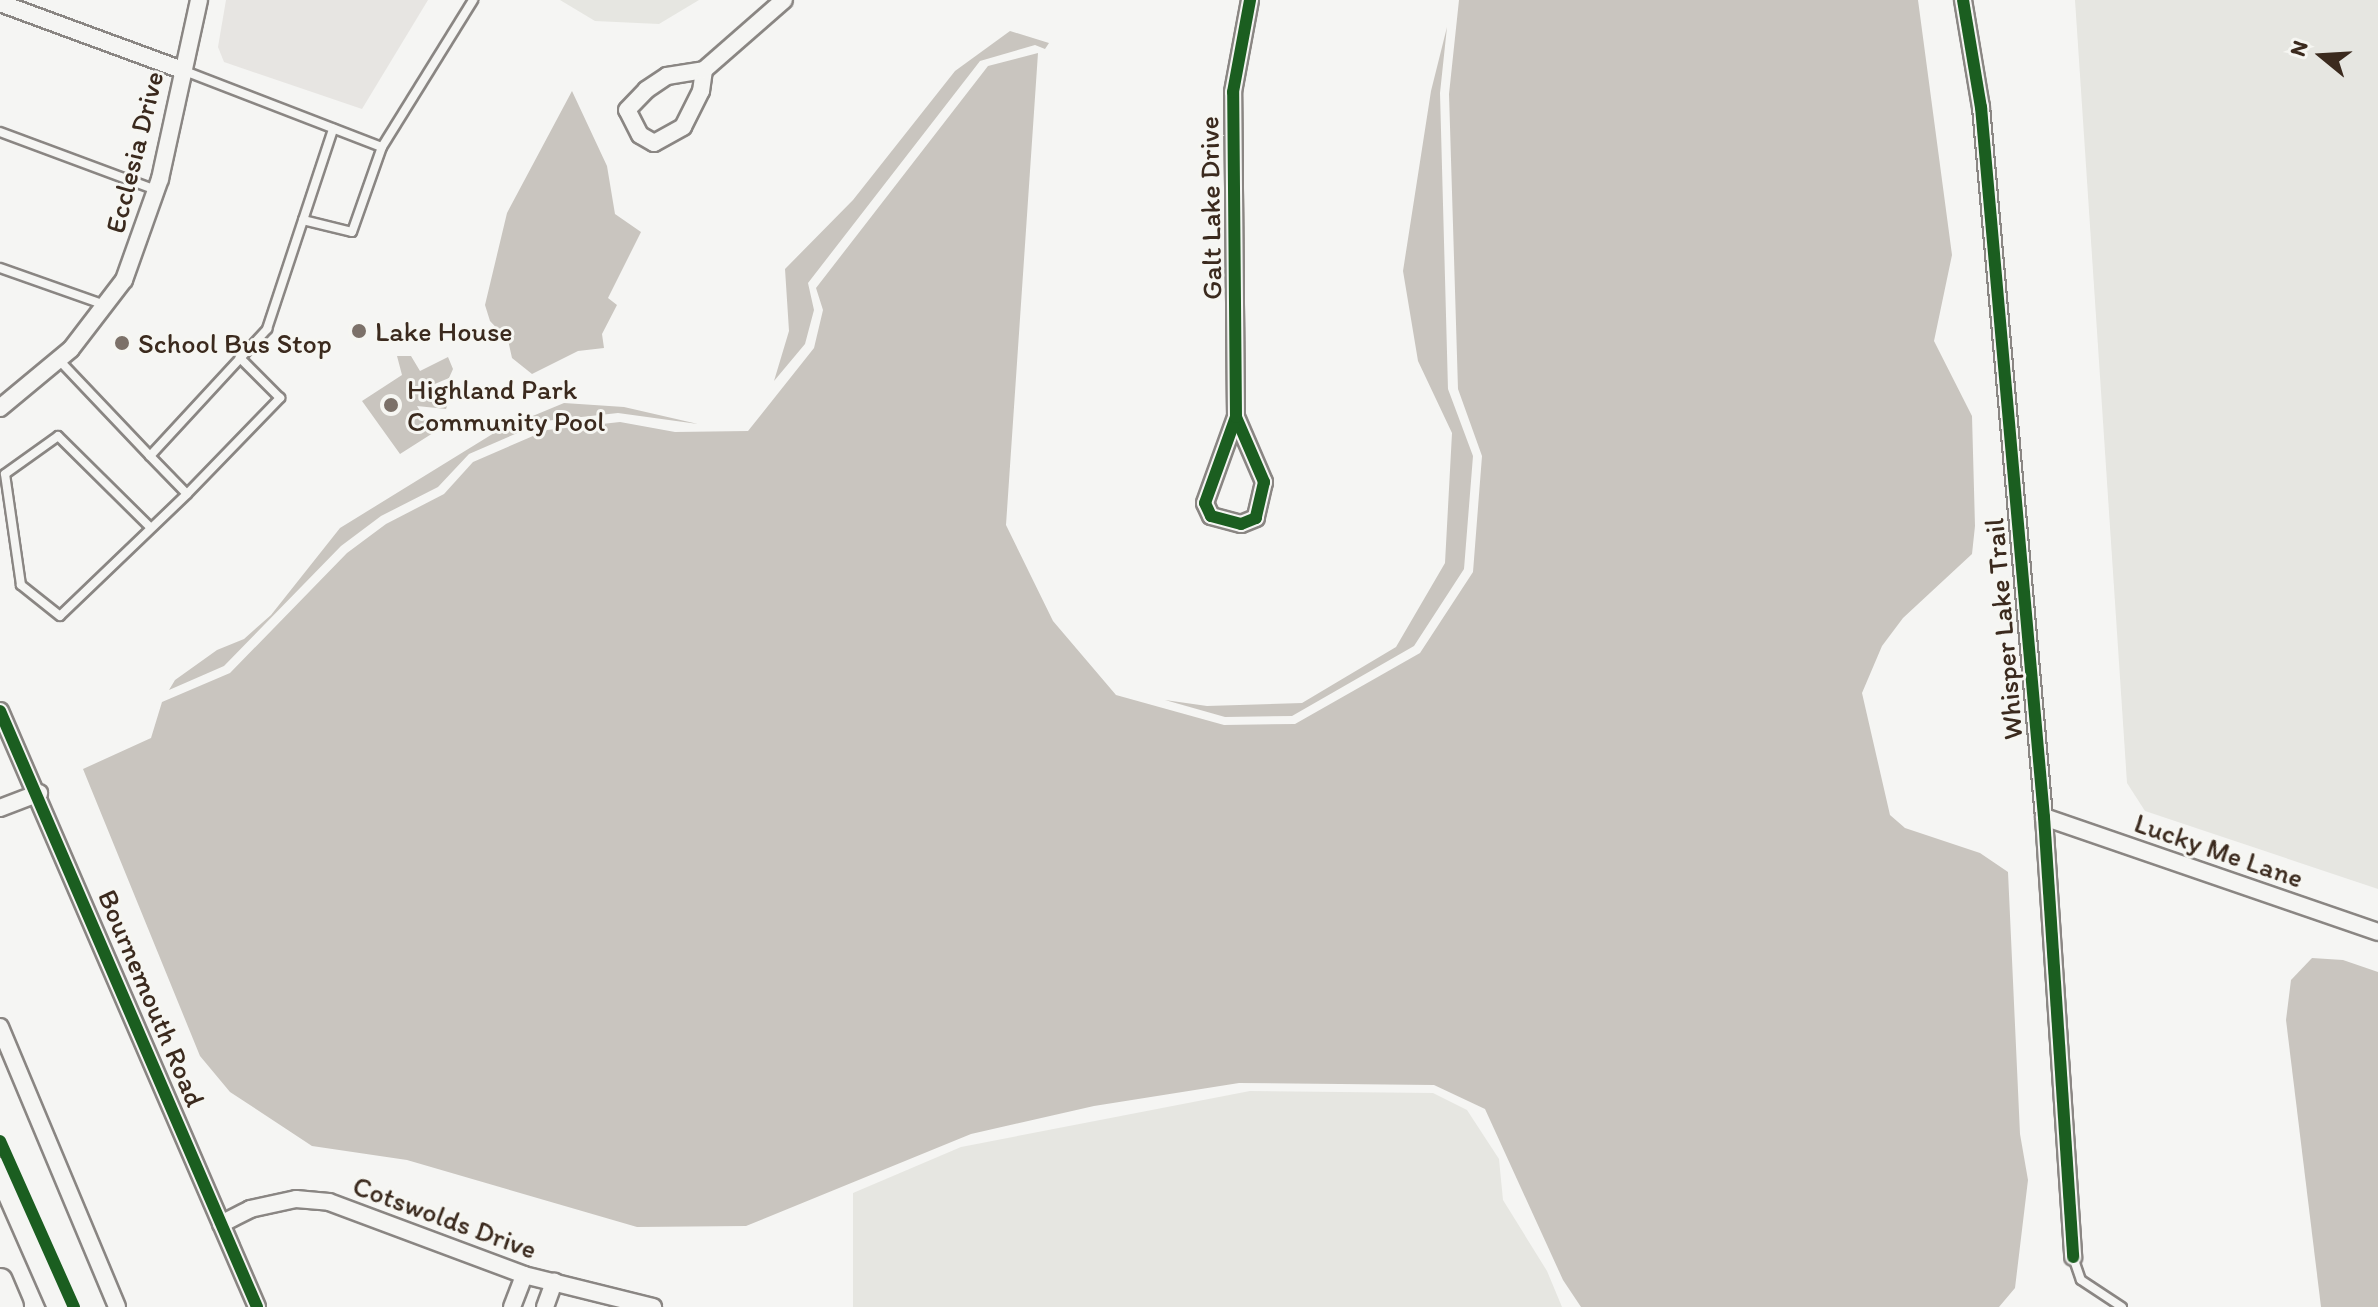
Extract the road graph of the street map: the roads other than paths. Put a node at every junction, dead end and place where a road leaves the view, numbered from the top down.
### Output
1 (199, 0) edge
2 (473, 0) edge
3 (784, 0) edge
4 (1250, 0) edge
5 (1963, 0) edge
6 (0, 3) edge
7 (182, 70) junction
8 (704, 70) junction
9 (333, 129) junction
10 (0, 132) edge
11 (382, 147) junction
12 (157, 190) junction
13 (303, 220) junction
14 (0, 268) edge
15 (107, 305) junction
16 (240, 358) junction
17 (59, 360) junction
18 (0, 408) edge
19 (1236, 417) junction
20 (150, 456) junction
21 (187, 494) junction
22 (150, 527) junction
23 (0, 711) edge
24 (39, 793) junction
25 (0, 808) edge
26 (2044, 817) junction
27 (2378, 932) edge
28 (0, 1027) edge
29 (0, 1170) edge
30 (221, 1224) junction
31 (2073, 1257) joint
32 (524, 1275) junction
33 (0, 1281) edge
34 (554, 1282) junction
35 (11, 1307) edge
36 (60, 1307) edge
37 (117, 1307) edge
38 (257, 1307) edge
39 (512, 1307) edge
40 (545, 1307) edge
41 (653, 1307) edge
42 (2122, 1307) edge

1 - 7 street, Ecclesia Drive
2 - 11 lane
3 - 8 street
4 - 19 street, Galt Lake Drive
5 - 26 street, Whisper Lake Trail
6 - 7 street
7 - 9 lane
7 - 12 street, Ecclesia Drive
8 - 8 street
9 - 11 lane
9 - 13 lane
10 - 12 lane
11 - 13 lane
12 - 15 street, Ecclesia Drive
13 - 16 lane
14 - 15 lane
15 - 17 street, Ecclesia Drive
16 - 20 lane
16 - 21 lane
17 - 18 street, Ecclesia Drive
17 - 20 lane
19 - 19 street, Galt Lake Drive
20 - 21 lane
21 - 22 lane
22 - 22 lane
23 - 24 street, Bournemouth Road
24 - 25 street
24 - 30 street, Bournemouth Road
26 - 27 street, Lucky Me Lane
26 - 31 street, Whisper Lake Trail
28 - 37 street
29 - 36 main road
30 - 32 street, Cotswolds Drive
30 - 38 street, Bournemouth Road
31 - 42 lane
32 - 34 street, Cotswolds Drive
32 - 39 street
33 - 35 main road
34 - 40 street
34 - 41 street, Cotswolds Drive

